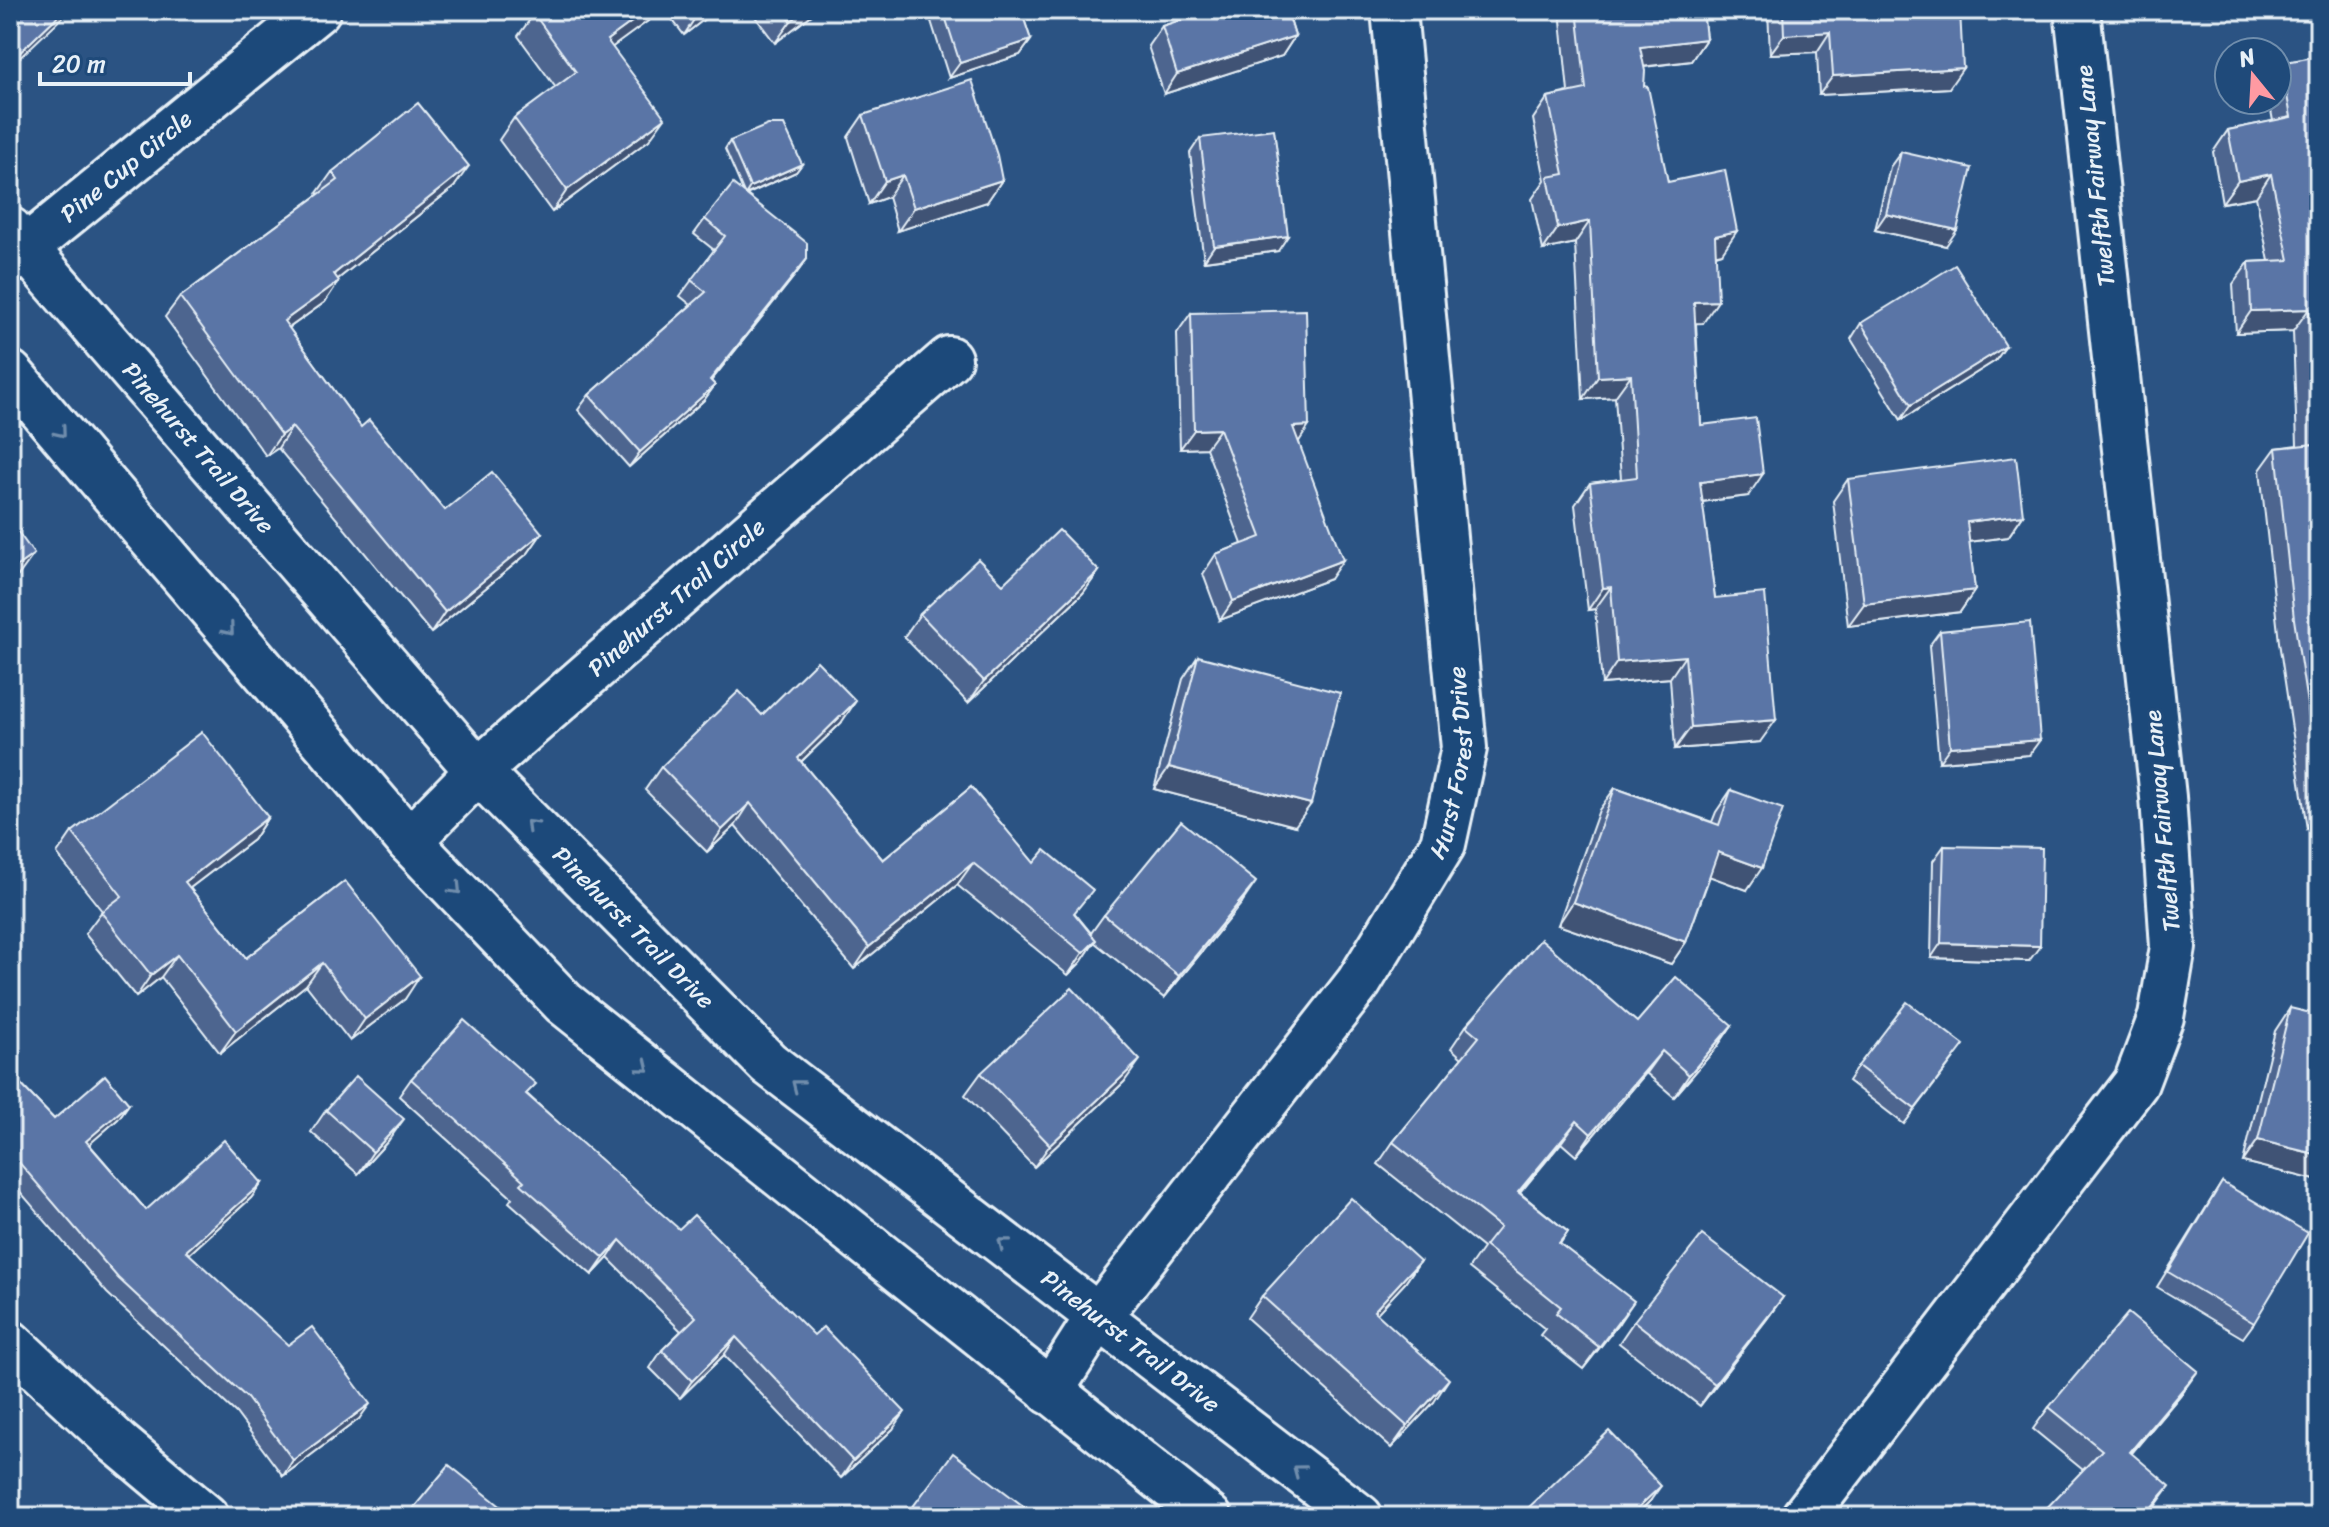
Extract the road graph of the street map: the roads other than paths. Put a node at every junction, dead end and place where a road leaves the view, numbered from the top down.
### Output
1 (318, 10) edge
2 (1394, 10) edge
3 (2077, 10) edge
4 (15, 247) edge
5 (949, 359) dead end
6 (10, 373) edge
7 (478, 771) junction
8 (409, 841) junction
9 (1098, 1317) junction
10 (10, 1343) edge
11 (1050, 1392) junction
12 (206, 1517) edge
13 (1209, 1517) edge
14 (1360, 1517) edge
15 (1804, 1517) edge

1 - 4 street, Pine Cup Circle
2 - 9 street, Hurst Forest Drive
3 - 15 street, Twelfth Fairway Lane
4 - 7 street, Pinehurst Trail Drive
5 - 7 street, Pinehurst Trail Circle
6 -> 8 street
7 - 8 street, Pinehurst Trail Circle
9 -> 7 street, Pinehurst Trail Drive
8 -> 11 street
9 - 11 street, Hurst Forest Drive
14 -> 9 street, Pinehurst Trail Drive
10 - 12 street
11 - 13 street

